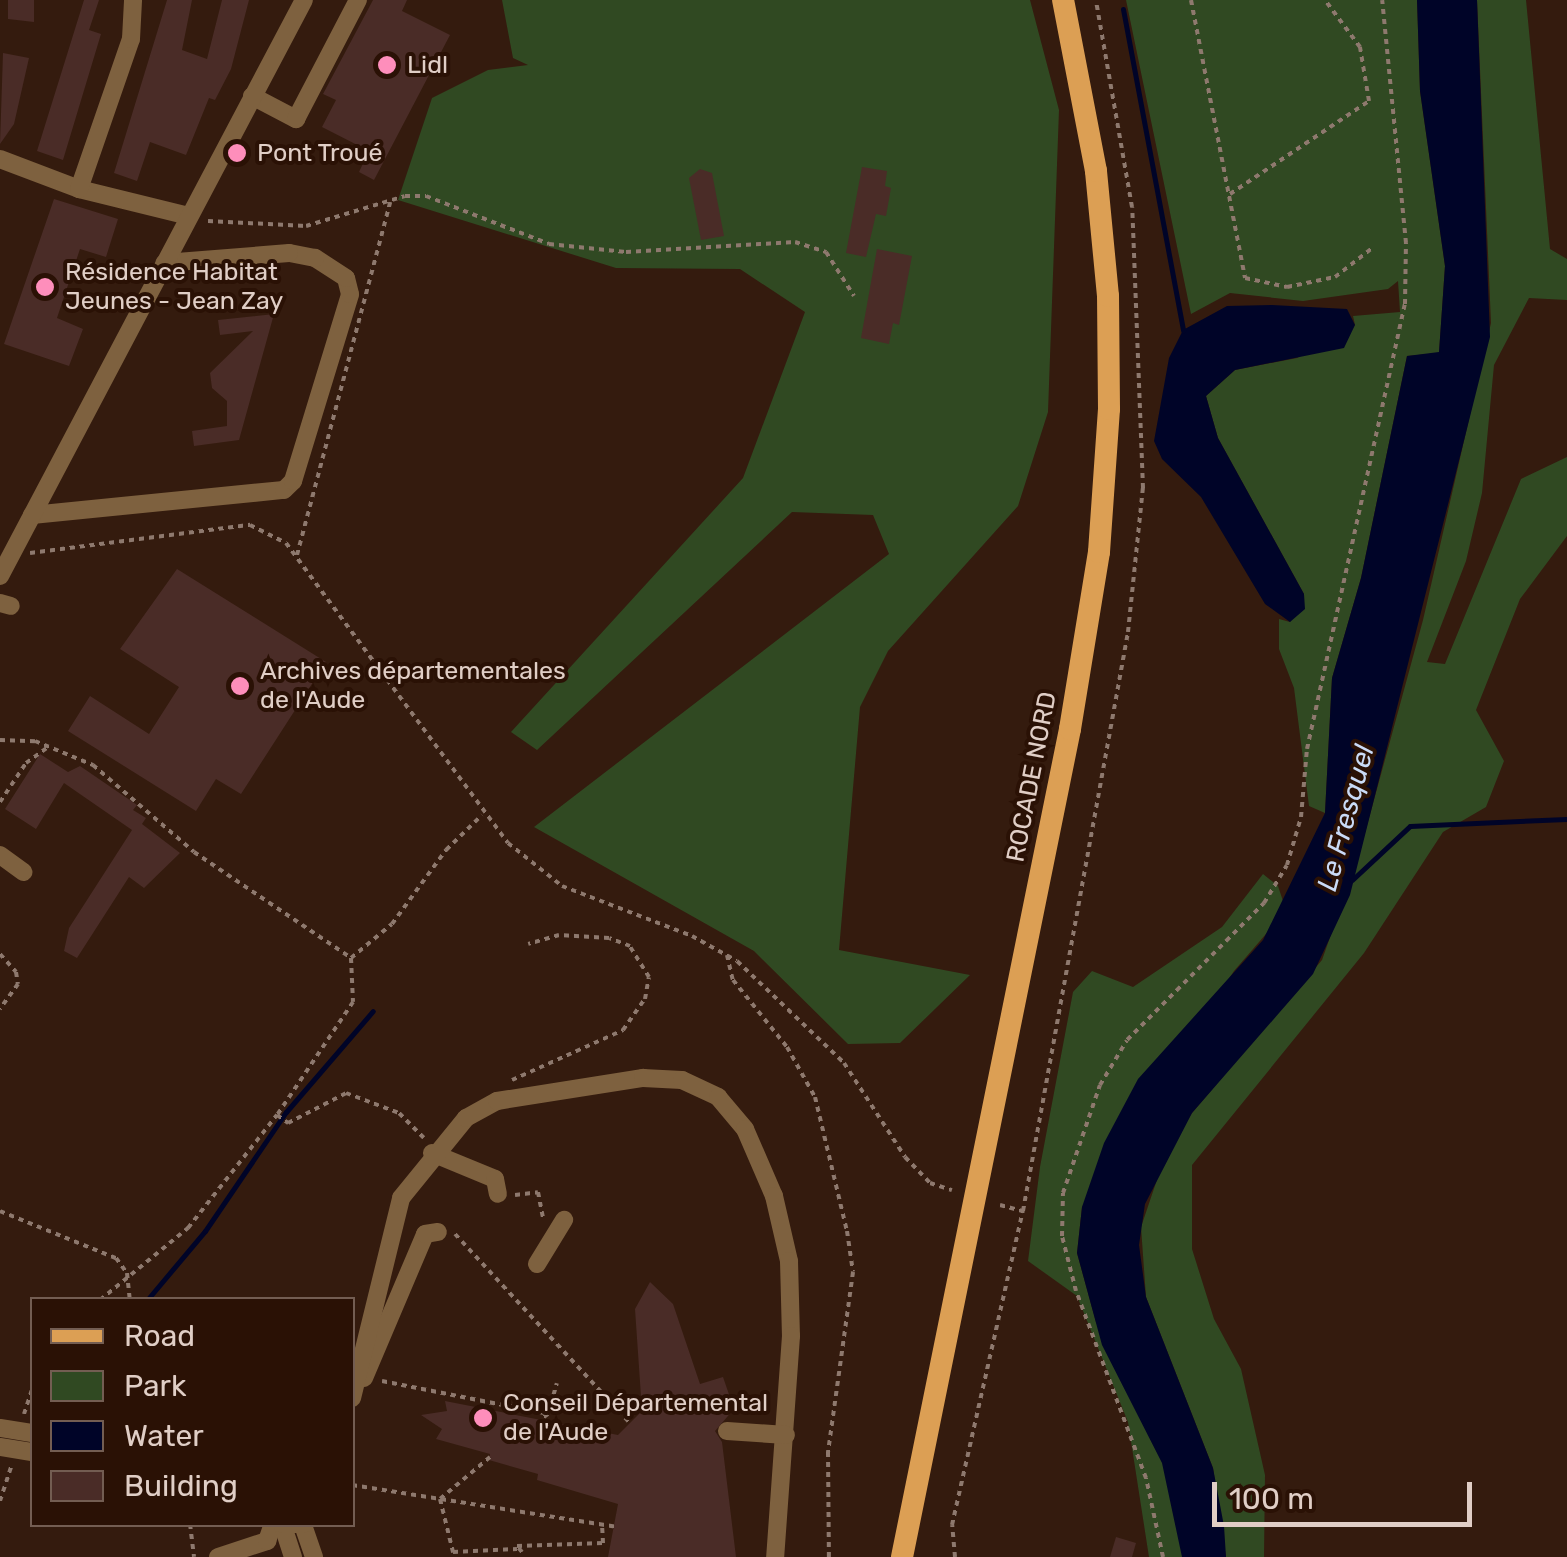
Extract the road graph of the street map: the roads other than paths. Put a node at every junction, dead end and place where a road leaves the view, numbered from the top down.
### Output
1 (134, 0) edge
2 (304, 0) edge
3 (358, 0) edge
4 (1063, 0) edge
5 (252, 96) junction
6 (0, 159) edge
7 (79, 189) junction
8 (189, 216) junction
9 (164, 264) junction
10 (32, 515) junction
11 (0, 576) edge
12 (0, 855) edge
13 (23, 872) dead end
14 (432, 1153) junction
15 (498, 1194) dead end
16 (564, 1220) dead end
17 (447, 1233) road end
18 (536, 1264) dead end
19 (355, 1387) edge
20 (355, 1392) edge
21 (0, 1428) edge
22 (27, 1428) edge
23 (727, 1431) dead end
24 (786, 1435) junction
25 (0, 1447) edge
26 (30, 1452) edge
27 (272, 1527) edge
28 (283, 1527) edge
29 (305, 1527) edge
30 (218, 1557) edge
31 (293, 1557) edge
32 (314, 1557) edge
33 (776, 1557) edge
34 (902, 1557) edge

1 - 7 street
2 - 5 street
3 - 5 street
4 - 34 main road, ROCADE NORD
5 - 8 street
6 - 7 street
7 - 8 street
8 - 9 street
9 - 10 street
9 - 10 street
10 - 11 street
12 - 13 street
14 - 15 street
14 - 19 street
14 - 24 street
16 - 18 street
17 - 20 street
21 - 22 street
23 - 24 street
24 - 33 street
25 - 26 street
27 - 30 street
28 - 31 street
29 - 32 street

